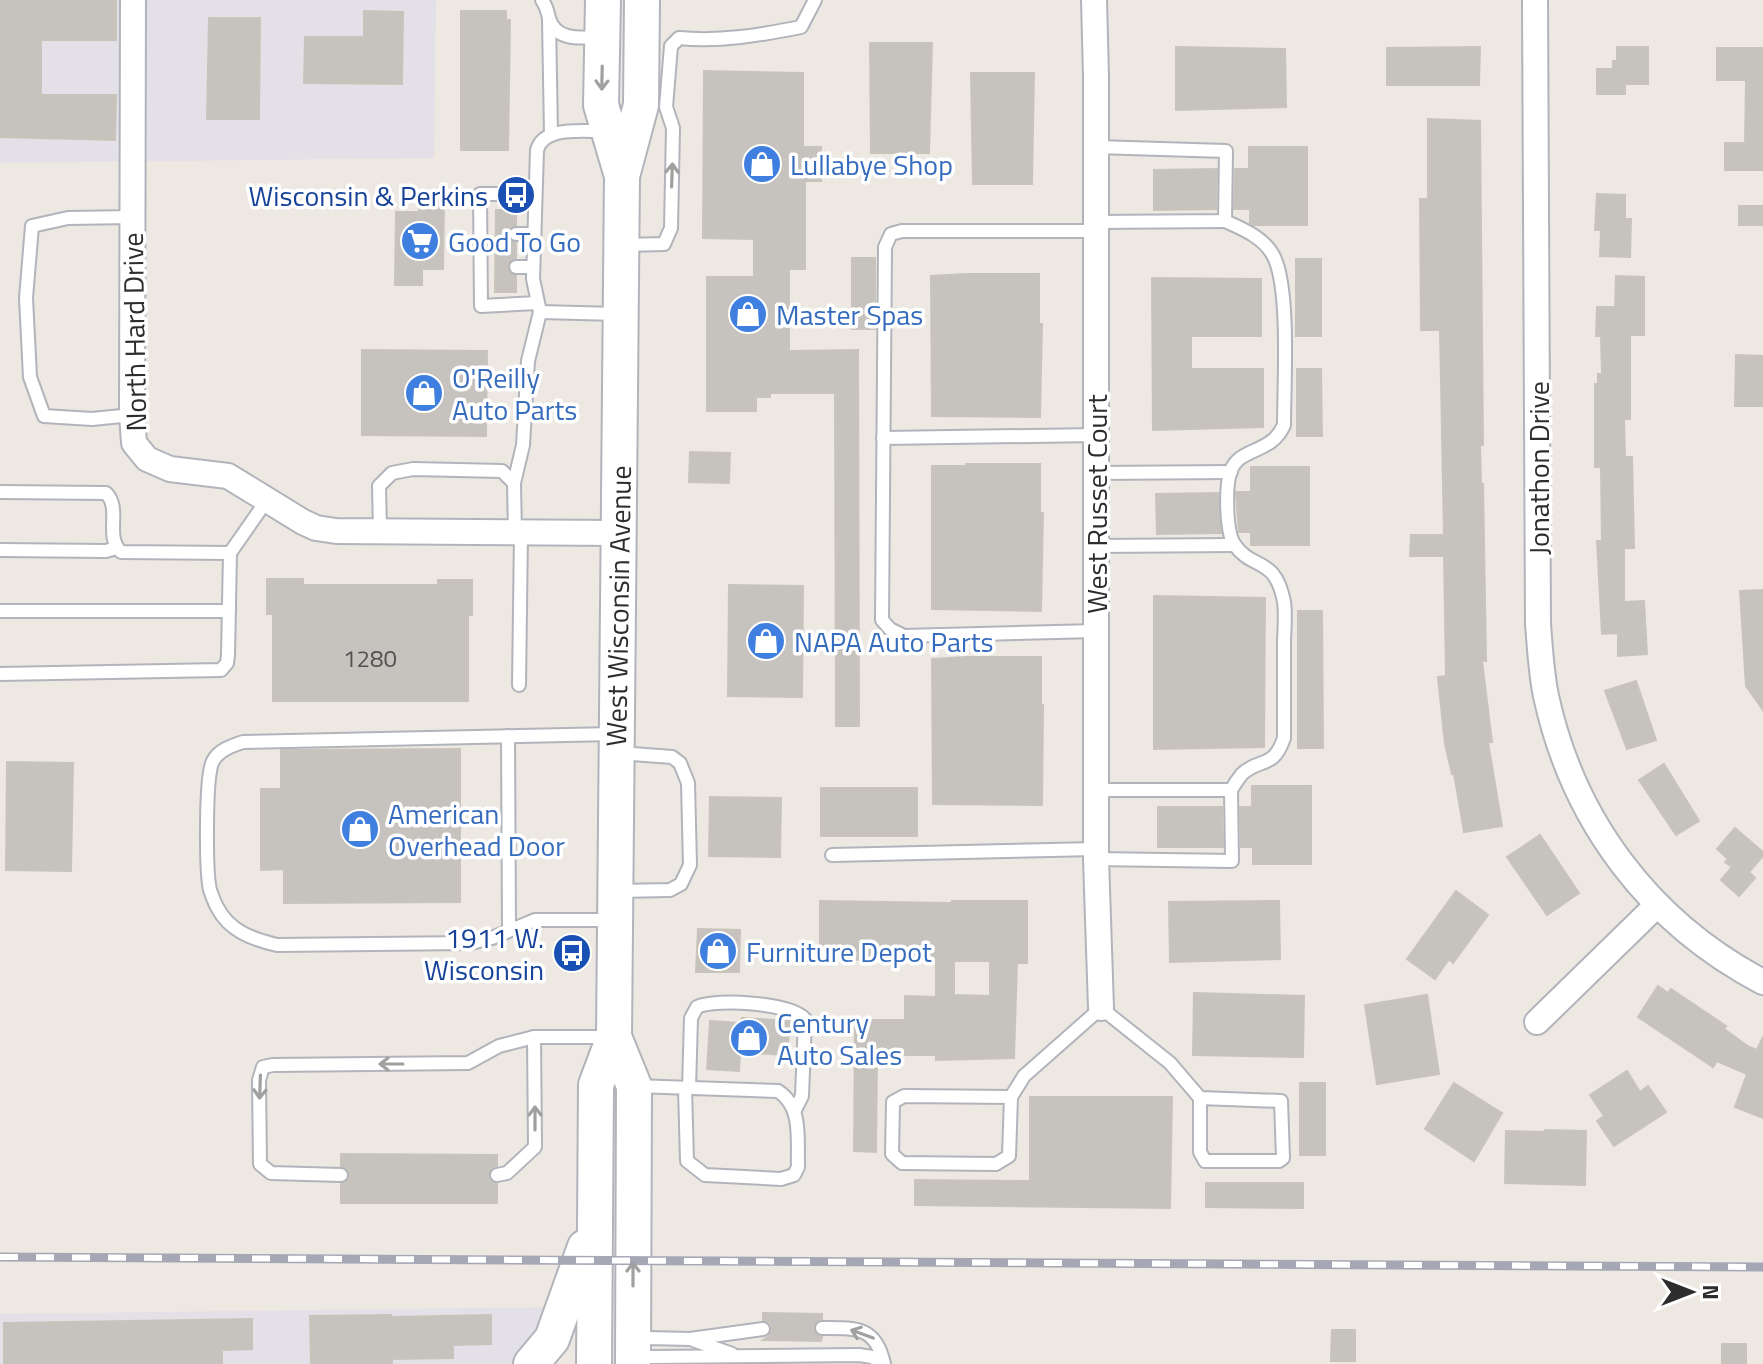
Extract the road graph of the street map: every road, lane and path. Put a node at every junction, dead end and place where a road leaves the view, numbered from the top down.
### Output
1 (133, 0) edge
2 (542, 0) edge
3 (603, 0) edge
4 (642, 0) edge
5 (815, 0) edge
6 (1094, 0) edge
7 (1535, 0) edge
8 (549, 20) junction
9 (602, 36) junction
10 (638, 118) junction
11 (551, 135) junction
12 (1096, 147) junction
13 (535, 194) junction
14 (132, 217) junction
15 (1225, 221) junction
16 (1096, 226) junction
17 (495, 234) dead end
18 (516, 234) dead end
19 (534, 234) junction
20 (480, 235) junction
21 (621, 245) junction
22 (516, 267) dead end
23 (533, 267) junction
24 (481, 268) junction
25 (495, 268) dead end
26 (538, 307) junction
27 (621, 314) junction
28 (132, 415) junction
29 (1097, 435) junction
30 (883, 438) junction
31 (1231, 472) junction
32 (1096, 473) junction
33 (514, 483) junction
34 (0, 492) edge
35 (267, 500) junction
36 (380, 531) junction
37 (518, 533) junction
38 (618, 533) junction
39 (1235, 545) junction
40 (1097, 546) junction
41 (116, 548) junction
42 (0, 550) edge
43 (230, 553) junction
44 (0, 611) edge
45 (229, 611) junction
46 (1096, 631) junction
47 (0, 674) edge
48 (519, 685) dead end
49 (508, 736) junction
50 (616, 743) junction
51 (1096, 790) junction
52 (1231, 790) junction
53 (1096, 854) junction
54 (832, 855) dead end
55 (615, 906) junction
56 (1656, 906) junction
57 (509, 929) junction
58 (1763, 982) edge
59 (1101, 1008) junction
60 (1537, 1022) dead end
61 (534, 1037) junction
62 (614, 1037) junction
63 (615, 1085) junction
64 (687, 1088) junction
65 (1011, 1097) junction
66 (1200, 1098) junction
67 (795, 1110) junction
68 (341, 1175) dead end
69 (497, 1175) dead end
70 (595, 1216) junction
71 (822, 1328) dead end
72 (763, 1329) dead end
73 (690, 1339) junction
74 (536, 1357) edge
75 (633, 1358) edge
76 (744, 1358) junction
77 (676, 1360) edge
78 (591, 1361) edge
79 (884, 1364) edge

1 - 14 street, North Hard Drive
2 - 8 lane
3 - 9 main road, West Wisconsin Avenue
4 - 10 main road, West Wisconsin Avenue
5 - 10 lane
6 - 12 street, West Russet Court
7 - 56 street, Jonathon Drive
8 - 9 lane
8 - 11 lane
9 -> 10 main road, West Wisconsin Avenue
10 - 11 lane
10 - 21 main road, West Wisconsin Avenue
21 -> 10 lane
11 - 13 lane
12 - 15 lane
12 - 16 street, West Russet Court
13 - 19 lane
13 - 20 lane
14 - 28 street, North Hard Drive
14 - 28 lane
15 - 16 lane
15 - 31 lane
16 - 29 street, West Russet Court
16 - 30 lane
17 - 20 lane
18 - 19 lane
19 - 23 lane
20 - 24 lane
21 - 27 main road, West Wisconsin Avenue
22 - 23 lane
23 - 26 lane
24 - 25 lane
24 - 26 lane
26 - 27 lane
26 - 33 lane
27 - 38 main road, West Wisconsin Avenue
28 - 35 street, North Hard Drive
29 - 30 lane
29 - 32 street, West Russet Court
30 - 46 lane
31 - 32 lane
31 - 39 lane
32 - 40 street, West Russet Court
33 - 36 lane
33 - 37 lane
34 - 41 lane
35 - 36 street, North Hard Drive
35 - 43 lane
36 - 37 street, North Hard Drive
37 - 38 street, North Hard Drive
37 - 48 lane
38 - 50 main road, West Wisconsin Avenue
39 - 40 lane
39 - 52 lane
40 - 46 street, West Russet Court
41 - 42 lane
41 - 43 lane
43 - 45 lane
44 - 45 lane
45 - 47 lane
46 - 51 street, West Russet Court
49 - 50 lane
49 - 57 lane
49 - 57 lane
50 - 55 main road, West Wisconsin Avenue
50 - 55 lane
51 - 52 lane
51 - 53 street, West Russet Court
52 - 53 lane
53 - 54 lane
53 - 59 street, West Russet Court
55 - 57 lane
55 - 62 main road, West Wisconsin Avenue
56 - 58 street, Jonathon Drive
56 - 60 street
59 - 65 lane
59 - 66 lane
61 - 62 lane
61 -> 68 lane
69 -> 61 lane
62 - 63 main road, West Wisconsin Avenue
63 - 64 lane
63 - 70 main road, West Wisconsin Avenue
75 -> 63 main road, West Wisconsin Avenue
64 - 67 lane
64 - 67 lane
64 - 67 lane
65 - 65 lane
66 - 66 lane
70 - 74 main road
70 - 78 main road, West Wisconsin Avenue
79 -> 71 lane
72 - 73 lane
73 - 75 lane
73 - 76 lane
74 - 78 main road
75 - 77 lane
75 - 78 main road
76 - 77 lane
76 - 79 lane

